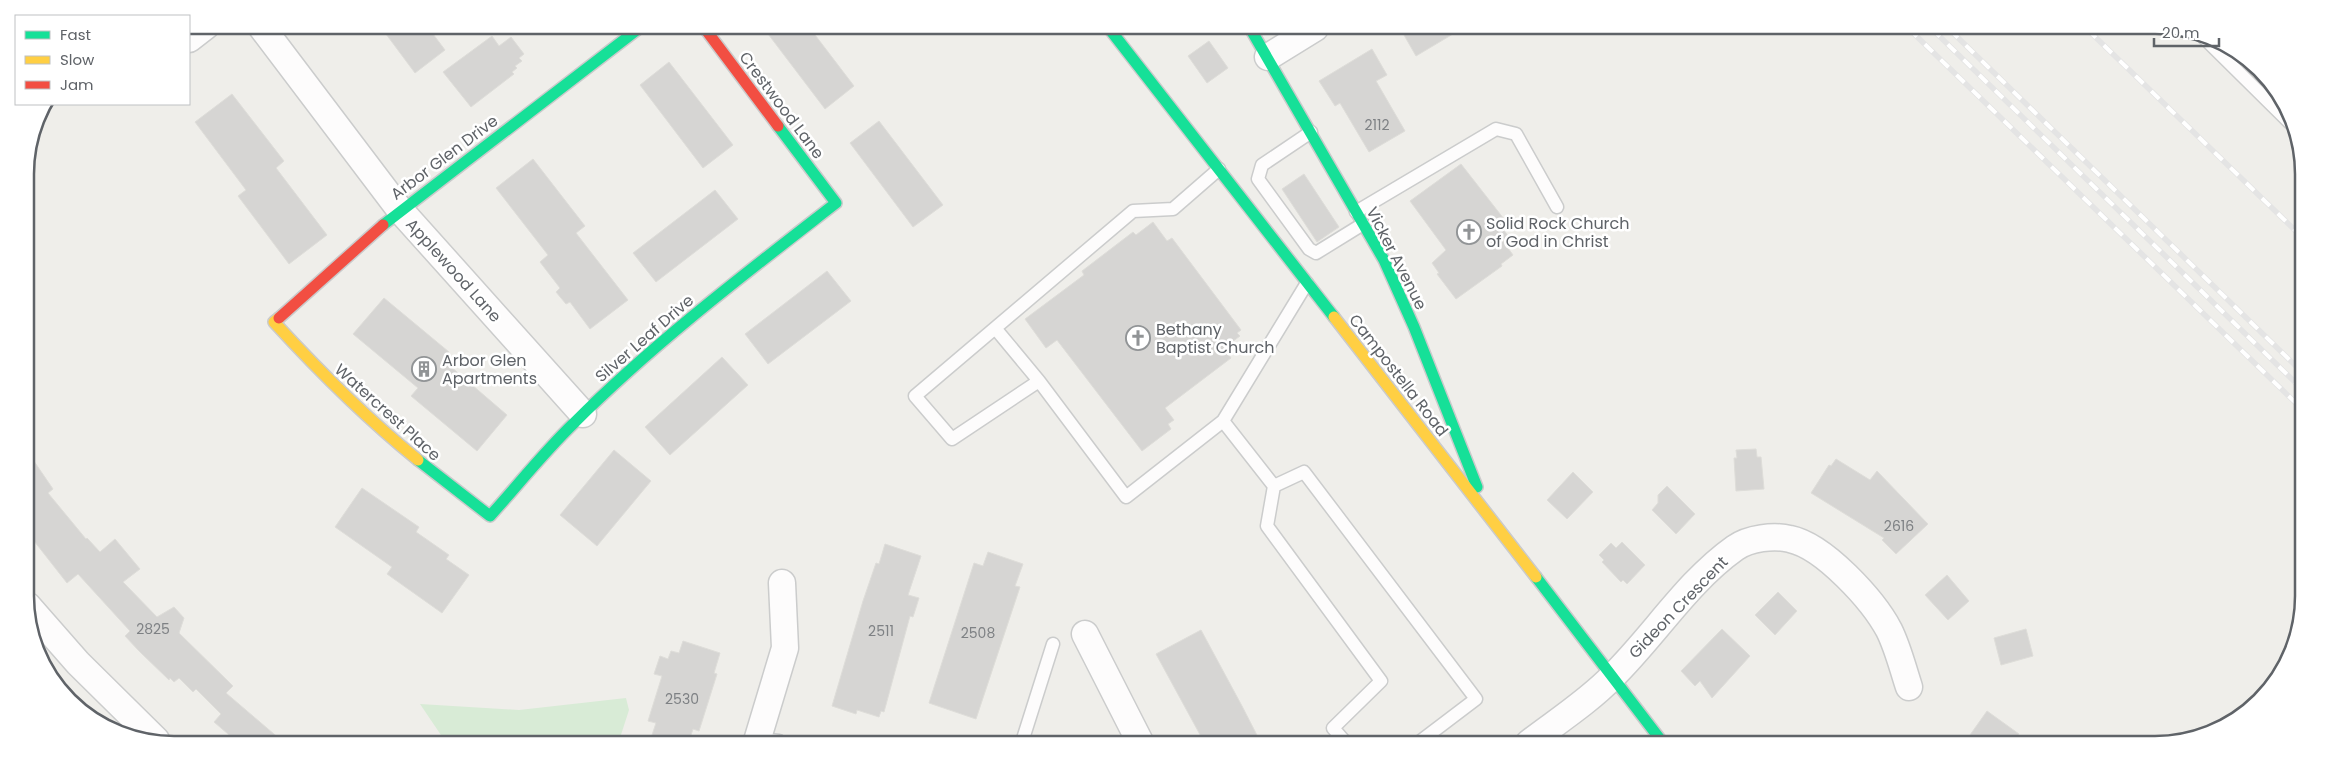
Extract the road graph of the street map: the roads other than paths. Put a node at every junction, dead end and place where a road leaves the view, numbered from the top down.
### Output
1 (267, 34) edge
2 (631, 34) edge
3 (709, 34) edge
4 (1113, 34) edge
5 (1254, 34) edge
6 (1305, 34) edge
7 (2214, 47) edge
8 (1268, 56) junction
9 (2282, 115) edge
10 (1311, 132) junction
11 (1219, 169) junction
12 (836, 203) joint
13 (1557, 208) dead end
14 (400, 210) junction
15 (1356, 212) junction
16 (1363, 224) junction
17 (1307, 283) junction
18 (274, 322) joint
19 (995, 328) junction
20 (1039, 382) junction
21 (583, 414) junction
22 (1223, 421) junction
23 (1274, 486) junction
24 (490, 516) joint
25 (1489, 516) junction
26 (782, 583) dead end
27 (35, 614) edge
28 (1085, 634) dead end
29 (1053, 644) dead end
30 (1612, 678) junction
31 (1910, 687) dead end
32 (149, 734) edge
33 (765, 736) edge
34 (1024, 736) edge
35 (1137, 736) edge
36 (1340, 736) edge
37 (1427, 736) edge
38 (1538, 736) edge
39 (1657, 736) edge

1 - 14 street, Applewood Lane
2 - 14 street, Arbor Glen Drive
3 - 12 street, Crestwood Lane
4 - 11 street, Campostella Road
5 - 8 street, Vicker Avenue
6 - 8 street
7 - 9 lane
8 - 10 street, Vicker Avenue
10 - 15 street, Vicker Avenue
10 - 16 lane
11 - 17 street, Campostella Road
11 - 19 lane
12 - 21 street, Silver Leaf Drive
13 - 15 lane
14 - 18 street, Arbor Glen Drive
14 - 21 street, Applewood Lane
15 - 16 street, Vicker Avenue
16 - 25 street, Vicker Avenue
17 - 22 lane
17 - 25 street, Campostella Road
18 - 24 street, Watercrest Place
19 - 20 lane
19 - 20 lane
20 - 22 lane
21 - 24 street, Silver Leaf Drive
22 - 23 lane
23 - 36 lane
23 - 37 lane
25 - 30 street, Campostella Road
26 - 33 street
27 - 32 street
28 - 35 street
29 - 34 lane
30 - 31 street, Gideon Crescent
30 - 38 street, Gideon Crescent
30 - 39 street, Campostella Road

